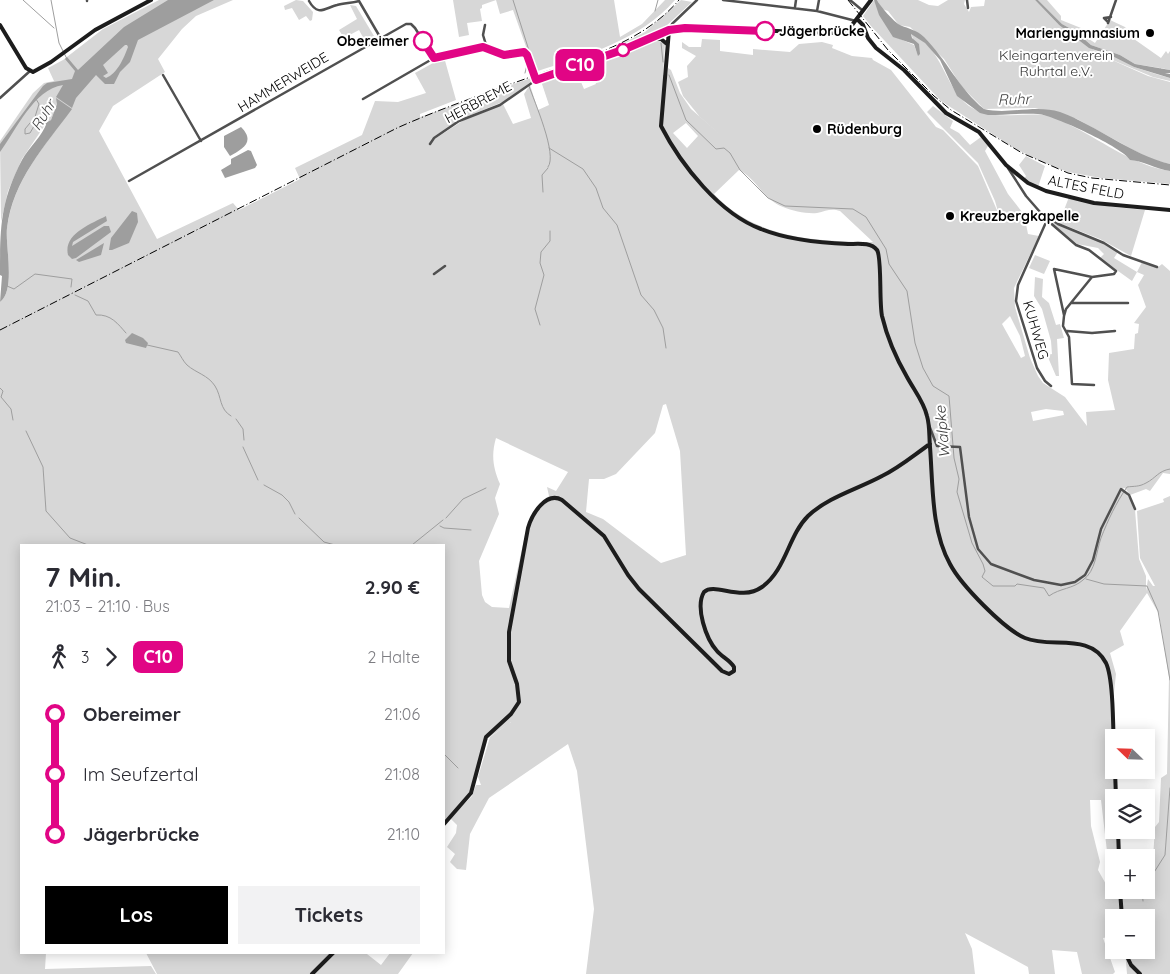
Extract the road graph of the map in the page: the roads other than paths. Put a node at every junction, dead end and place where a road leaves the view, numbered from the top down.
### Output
1 (151, 0) edge
2 (697, 0) edge
3 (723, 0) edge
4 (796, 0) edge
5 (819, 0) edge
6 (850, 0) edge
7 (870, 0) edge
8 (967, 0) edge
9 (1115, 0) edge
10 (309, 1) edge
11 (358, 1) edge
12 (795, 8) junction
13 (968, 8) dead end
14 (864, 10) junction
15 (817, 11) junction
16 (1110, 17) dead end
17 (677, 20) junction
18 (856, 20) junction
19 (0, 25) edge
20 (485, 25) dead end
21 (680, 29) junction
22 (669, 30) junction
23 (380, 37) junction
24 (649, 39) junction
25 (668, 44) junction
26 (487, 48) junction
27 (434, 58) junction
28 (30, 71) junction
29 (534, 73) dead end
30 (163, 75) dead end
31 (0, 98) edge
32 (363, 99) dead end
33 (202, 141) junction
34 (430, 144) dead end
35 (1016, 178) junction
36 (129, 181) dead end
37 (1170, 210) edge
38 (1039, 212) junction
39 (1047, 220) junction
40 (445, 266) dead end
41 (1157, 267) dead end
42 (434, 274) dead end
43 (1092, 277) junction
44 (1072, 303) junction
45 (1128, 303) dead end
46 (1064, 316) junction
47 (1066, 330) junction
48 (1115, 330) dead end
49 (1094, 385) dead end
50 (1051, 386) dead end
51 (929, 424) junction
52 (930, 444) junction
53 (1135, 509) dead end
54 (1112, 729) edge
55 (445, 823) edge
56 (332, 954) edge
57 (1128, 959) edge
58 (312, 974) edge
59 (1140, 974) edge

1 - 28 main road
2 - 17 street
3 - 12 street
4 - 12 street
5 - 15 street
6 - 14 street
7 - 14 main road
8 - 13 street
9 - 16 street
10 - 11 street
11 - 23 street
12 - 15 street
14 - 18 main road
15 - 18 street
17 - 21 street
17 - 22 street
18 - 21 main road
18 - 35 main road, ALTES FELD
19 - 28 main road
20 - 26 street
21 - 22 main road
22 - 24 street, HERBREME
22 - 25 main road
23 - 27 street, HAMMERWEIDE
23 - 33 street, HAMMERWEIDE
24 - 25 main road
24 - 34 street, HERBREME
25 - 51 main road
26 - 27 street
26 - 29 street
27 - 32 street
28 - 31 street
30 - 33 street
33 - 36 street, HAMMERWEIDE
35 - 37 main road, ALTES FELD
35 - 38 street
38 - 39 street
38 - 41 street
39 - 43 street
39 - 50 street, KUHWEG
40 - 42 street
43 - 44 street
43 - 46 street
44 - 45 street
44 - 46 street
46 - 47 street
47 - 48 street
47 - 49 street
51 - 52 main road
51 - 53 street
52 - 54 main road
52 - 55 main road
56 - 58 main road
57 - 59 main road

